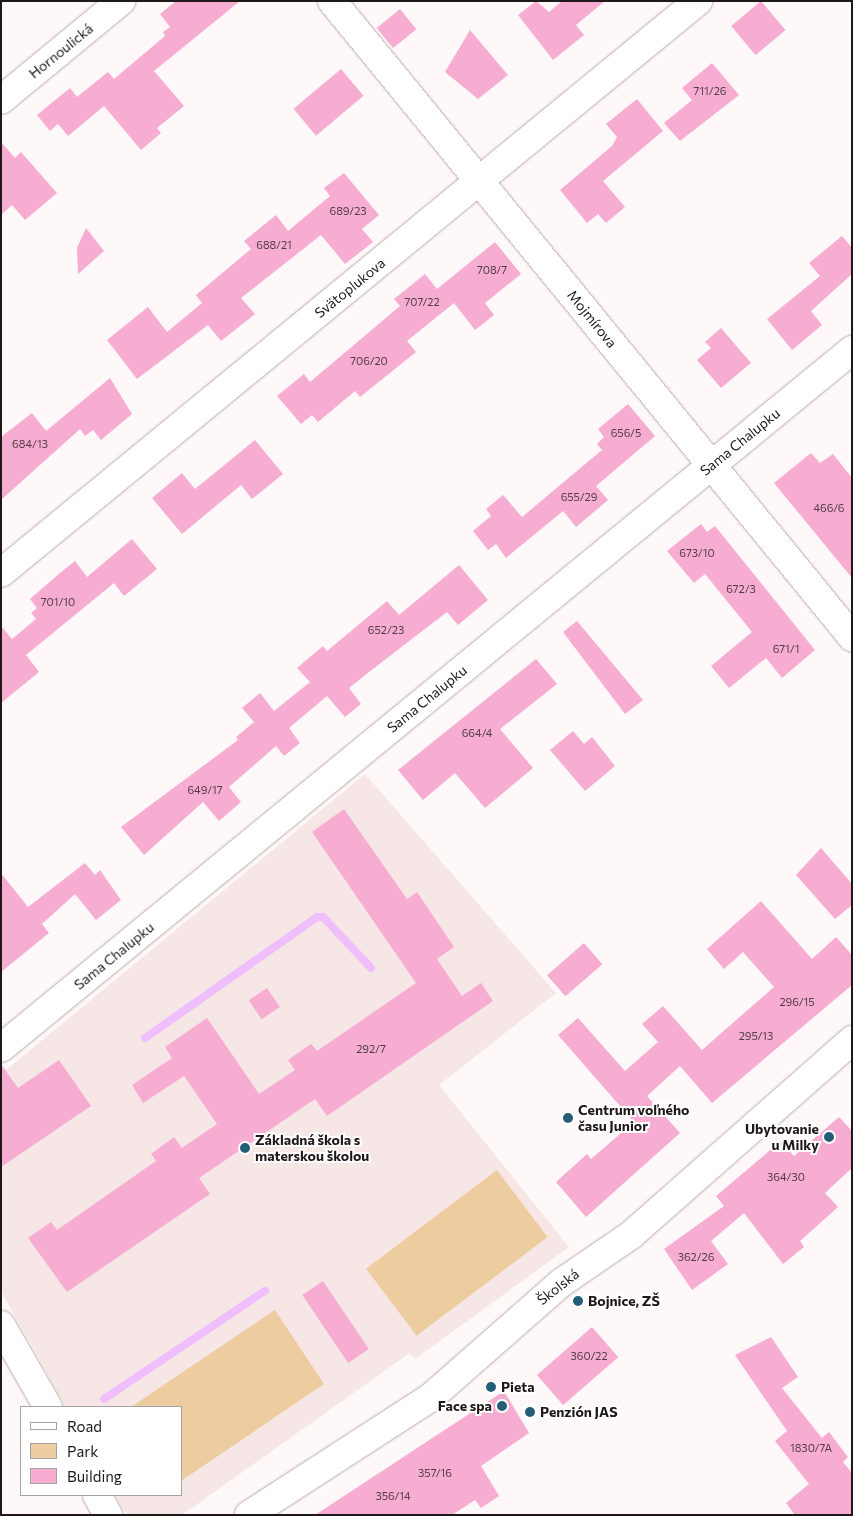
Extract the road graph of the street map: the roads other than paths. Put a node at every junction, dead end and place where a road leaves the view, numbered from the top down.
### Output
1 (121, 1) edge
2 (332, 1) edge
3 (698, 1) edge
4 (1, 100) edge
5 (480, 181) junction
6 (852, 350) edge
7 (711, 466) junction
8 (1, 573) edge
9 (852, 637) edge
10 (852, 1040) edge
11 (1, 1048) edge
12 (1, 1325) edge
13 (47, 1406) edge
14 (98, 1496) edge
15 (108, 1515) edge
16 (249, 1515) edge

1 - 4 street, Hornoulická
2 - 5 street, Mojmírova
3 - 5 street, Svätoplukova
5 - 7 street, Mojmírova
5 - 8 street, Svätoplukova
6 - 7 street, Sama Chalupku
7 - 9 street, Mojmírova
7 - 11 street, Sama Chalupku
10 - 16 street, Školská
12 - 13 street
14 - 15 street

